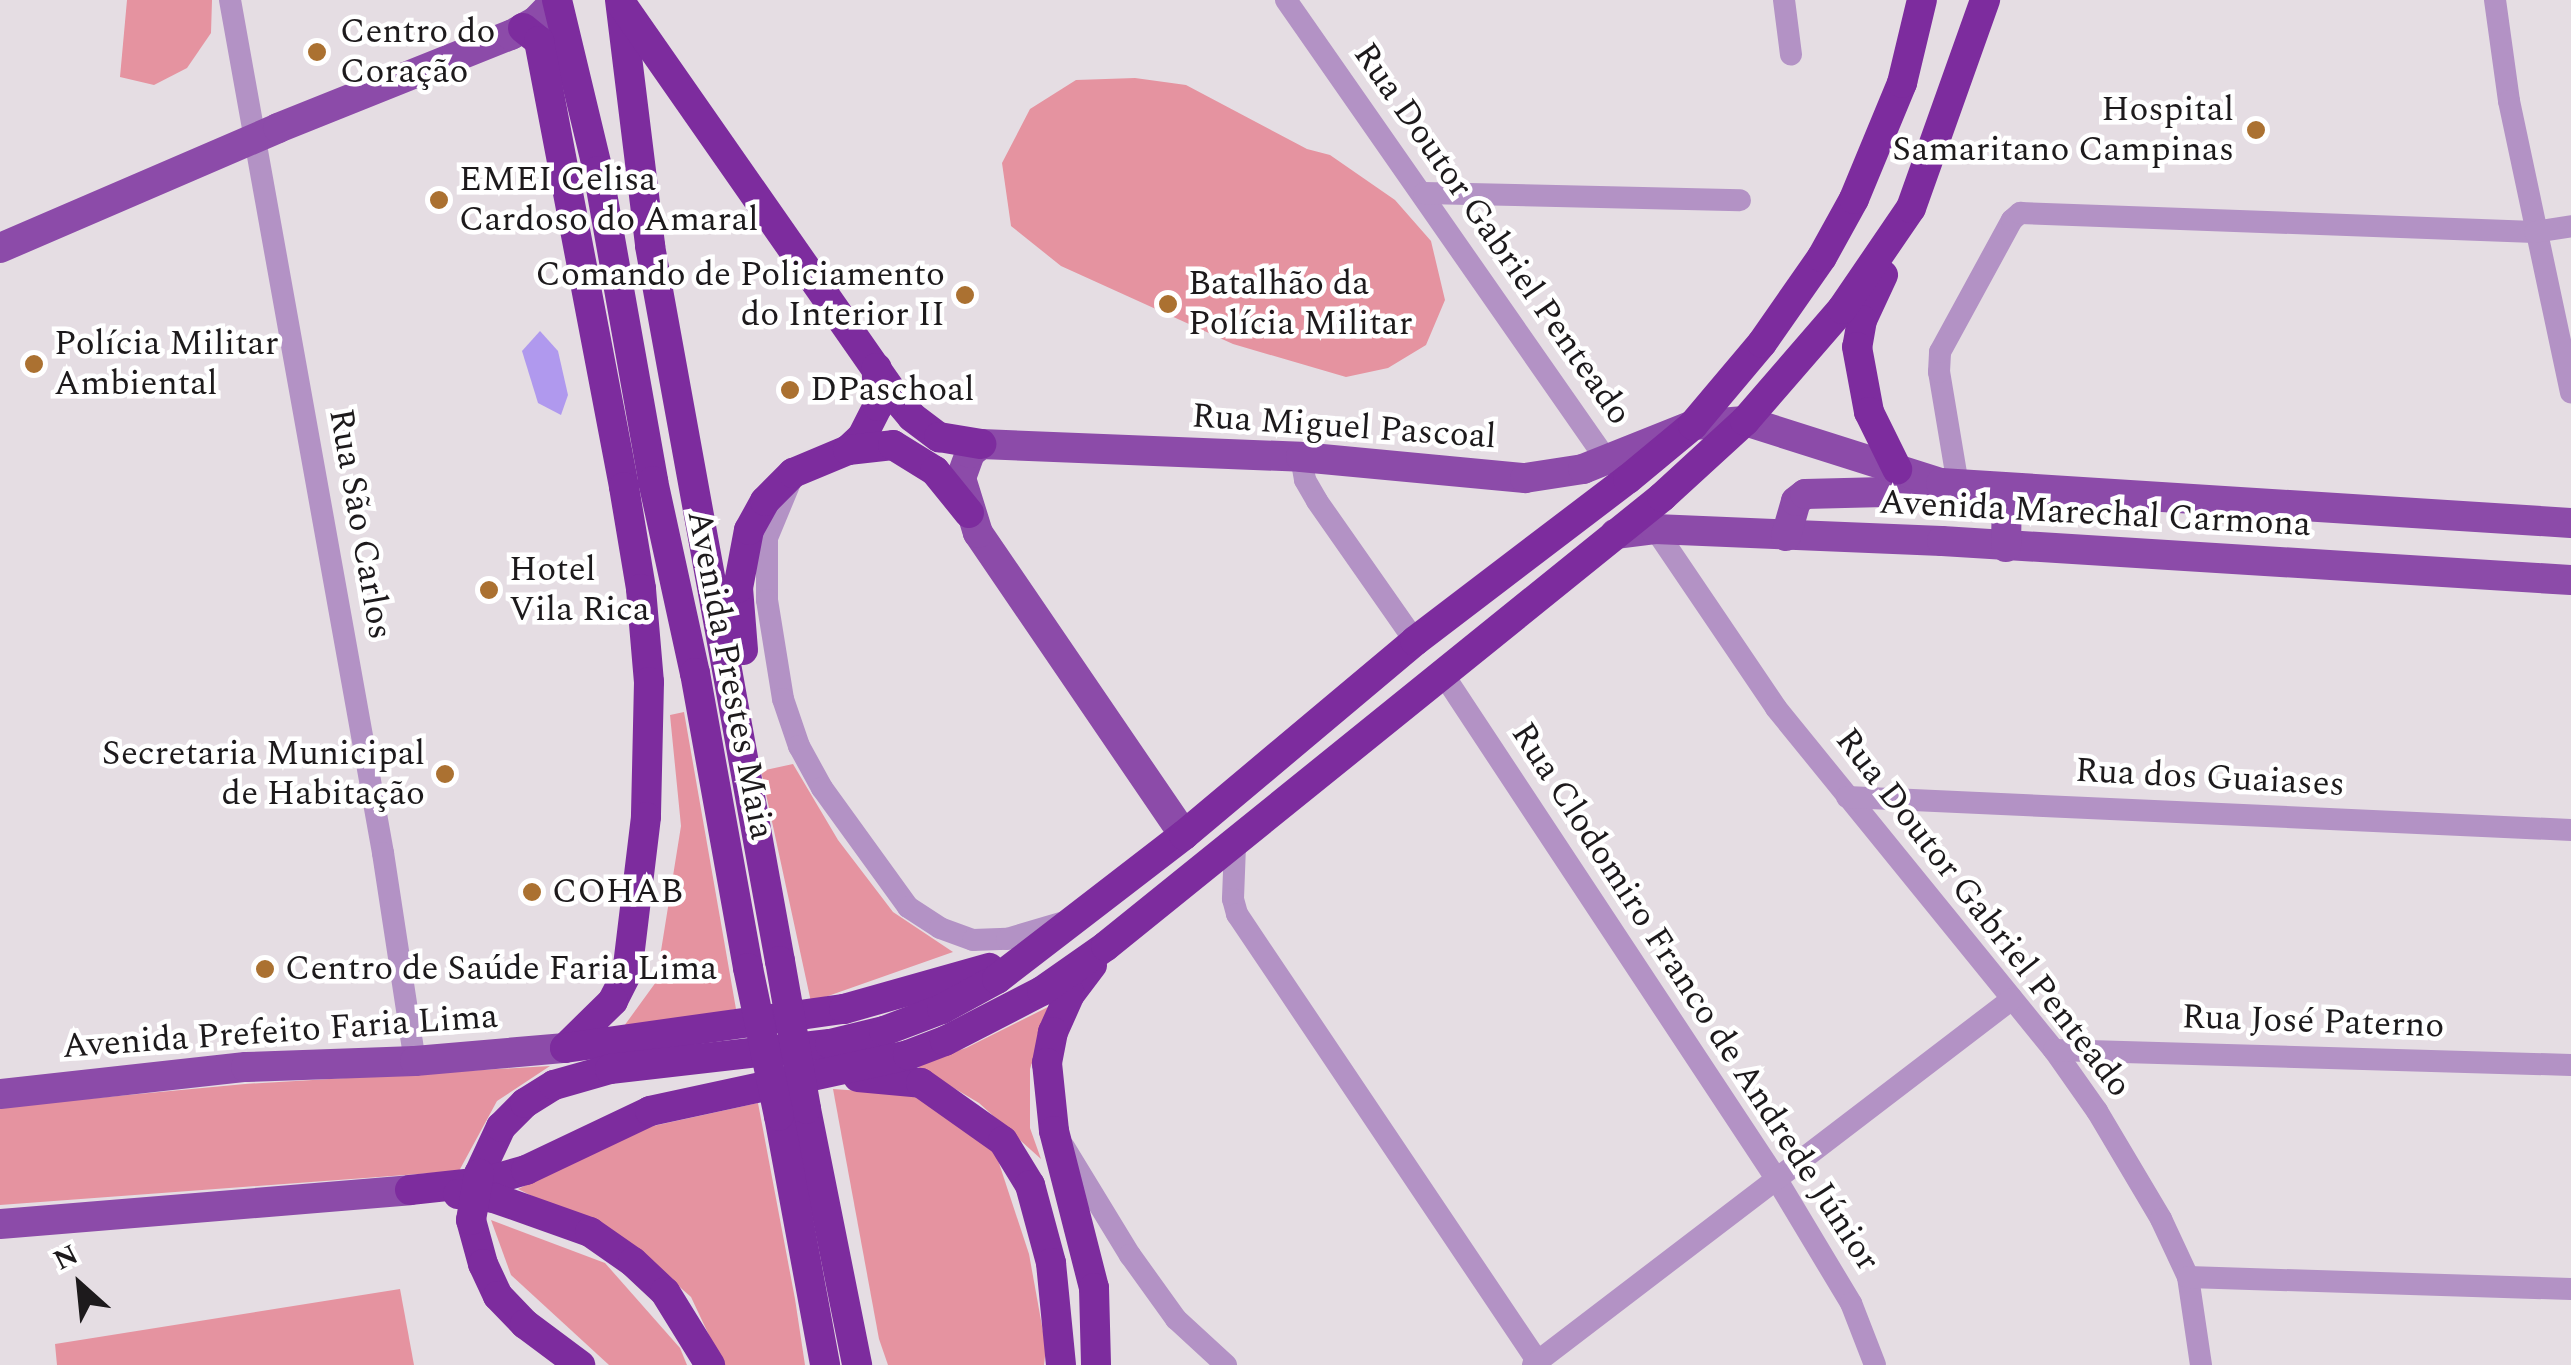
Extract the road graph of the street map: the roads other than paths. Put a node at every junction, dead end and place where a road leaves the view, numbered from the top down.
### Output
1 (230, 0) edge
2 (556, 0) edge
3 (1286, 0) edge
4 (1784, 0) edge
5 (1922, 0) edge
6 (1985, 0) edge
7 (2496, 0) edge
8 (621, 2) edge
9 (523, 28) junction
10 (1791, 55) dead end
11 (256, 138) junction
12 (1424, 194) junction
13 (1740, 200) dead end
14 (1911, 208) junction
15 (2571, 226) edge
16 (2535, 232) junction
17 (0, 248) edge
18 (876, 364) junction
19 (2571, 392) edge
20 (1745, 421) junction
21 (1693, 424) junction
22 (981, 444) junction
23 (848, 450) junction
24 (1301, 457) junction
25 (1606, 459) junction
26 (1897, 470) junction
27 (793, 474) junction
28 (1950, 484) junction
29 (2007, 490) junction
30 (969, 514) junction
31 (2571, 522) edge
32 (1655, 530) junction
33 (1616, 534) junction
34 (1786, 536) junction
35 (2006, 547) junction
36 (2571, 580) edge
37 (1415, 642) junction
38 (1443, 674) junction
39 (744, 762) junction
40 (1846, 797) junction
41 (2571, 830) edge
42 (1184, 835) junction
43 (1235, 846) junction
44 (1074, 920) junction
45 (1106, 946) junction
46 (1034, 952) junction
47 (2012, 999) junction
48 (565, 1048) junction
49 (2054, 1050) junction
50 (416, 1061) junction
51 (2571, 1064) edge
52 (825, 1075) junction
53 (0, 1094) edge
54 (793, 1112) junction
55 (1054, 1131) junction
56 (1776, 1180) junction
57 (410, 1190) junction
58 (0, 1224) edge
59 (2188, 1276) junction
60 (2571, 1289) edge
61 (858, 1358) edge
62 (1218, 1364) edge
63 (1537, 1364) edge
64 (580, 1365) edge
65 (710, 1365) edge
66 (825, 1365) edge
67 (1061, 1365) edge
68 (1096, 1365) edge
69 (1875, 1365) edge
70 (2201, 1365) edge

1 - 11 street, Rua São Carlos
2 - 9 main road
2 - 54 highway, Avenida Prestes Maia, bridge
3 - 12 street, Rua Doutor Gabriel Penteado
4 - 10 street
5 - 21 highway
6 - 14 highway
7 - 16 street
8 - 18 highway
8 - 39 highway, Avenida Prestes Maia
9 - 11 main road
9 - 48 highway
11 - 17 main road
11 - 50 street, Rua São Carlos
12 - 13 street
12 - 25 street, Rua Doutor Gabriel Penteado
14 - 20 highway
14 - 26 highway
15 - 16 street
16 - 19 street
16 - 28 street
18 - 22 highway
18 - 23 highway
20 - 21 main road, Avenida Marechal Carmona
20 - 26 main road, Avenida Marechal Carmona
20 - 33 highway
21 - 25 main road, Rua Miguel Pascoal
21 - 37 highway
22 - 24 main road, Rua Miguel Pascoal
22 - 30 main road
23 - 27 highway
23 - 30 highway
24 - 25 main road, Rua Miguel Pascoal
24 - 37 street
26 - 28 main road, Avenida Marechal Carmona
27 - 39 highway
27 - 44 street
28 - 29 main road, Avenida Marechal Carmona
28 - 34 main road
29 - 31 main road, Avenida Marechal Carmona
29 - 35 main road
30 - 42 main road
32 - 33 main road, Avenida Marechal Carmona
32 - 34 main road, Avenida Marechal Carmona
32 - 40 street, Rua Doutor Gabriel Penteado
33 - 38 highway
34 - 35 main road, Avenida Marechal Carmona
35 - 36 main road, Avenida Marechal Carmona
37 - 42 highway
38 - 43 highway
38 - 56 street, Rua Clodomiro Franco de Andrede Júnior
39 - 54 highway, Avenida Prestes Maia, bridge
40 - 41 street, Rua dos Guaiases
40 - 47 street, Rua Doutor Gabriel Penteado
42 - 44 highway
43 - 45 highway
43 - 63 street
44 - 46 highway
45 - 52 highway
45 - 55 highway
46 - 48 highway
46 - 64 highway, bridge
47 - 49 street, Rua Doutor Gabriel Penteado
47 - 56 street
48 - 50 main road, Avenida Prefeito Faria Lima
49 - 51 street, Rua José Paterno
49 - 59 street, Rua Doutor Gabriel Penteado
50 - 53 main road, Avenida Prefeito Faria Lima
52 - 57 highway
52 - 67 highway
54 - 61 highway, Avenida Prestes Maia
54 - 66 highway, Avenida Prestes Maia
55 - 62 street
55 - 68 highway
56 - 63 street
56 - 69 street, Rua Clodomiro Franco de Andrede Júnior
57 - 58 main road
57 - 65 highway
59 - 60 street
59 - 70 street, Rua Doutor Gabriel Penteado

